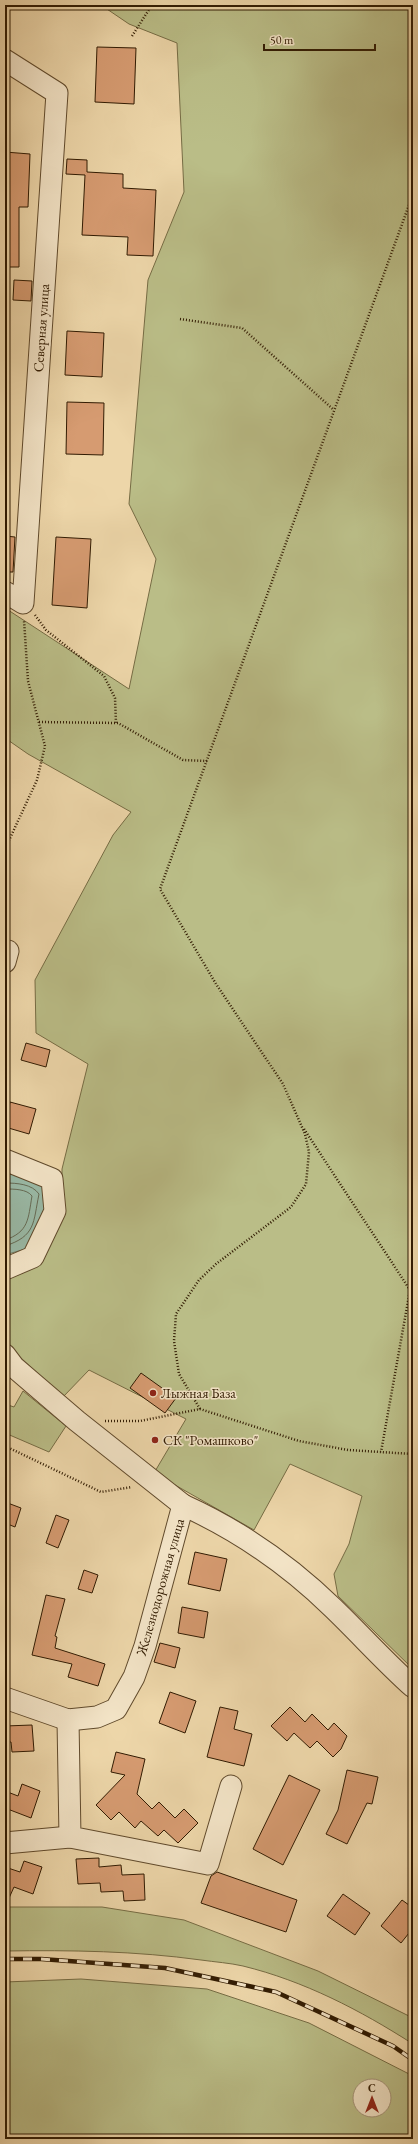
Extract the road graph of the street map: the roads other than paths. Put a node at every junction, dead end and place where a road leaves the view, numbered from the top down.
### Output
1 (5, 60) edge
2 (17, 598) edge
3 (5, 1160) edge
4 (5, 1269) edge
5 (5, 1355) edge
6 (183, 1504) junction
7 (413, 1687) edge
8 (5, 1698) edge
9 (68, 1720) junction
10 (230, 1786) dead end
11 (70, 1837) junction
12 (5, 1843) edge

1 - 2 street, Северная улица
3 - 4 street
5 - 6 street, Железнодорожная улица
6 - 7 street
6 - 9 street, Железнодорожная улица
8 - 9 street, Железнодорожная улица
9 - 11 street
10 - 11 street
11 - 12 street

